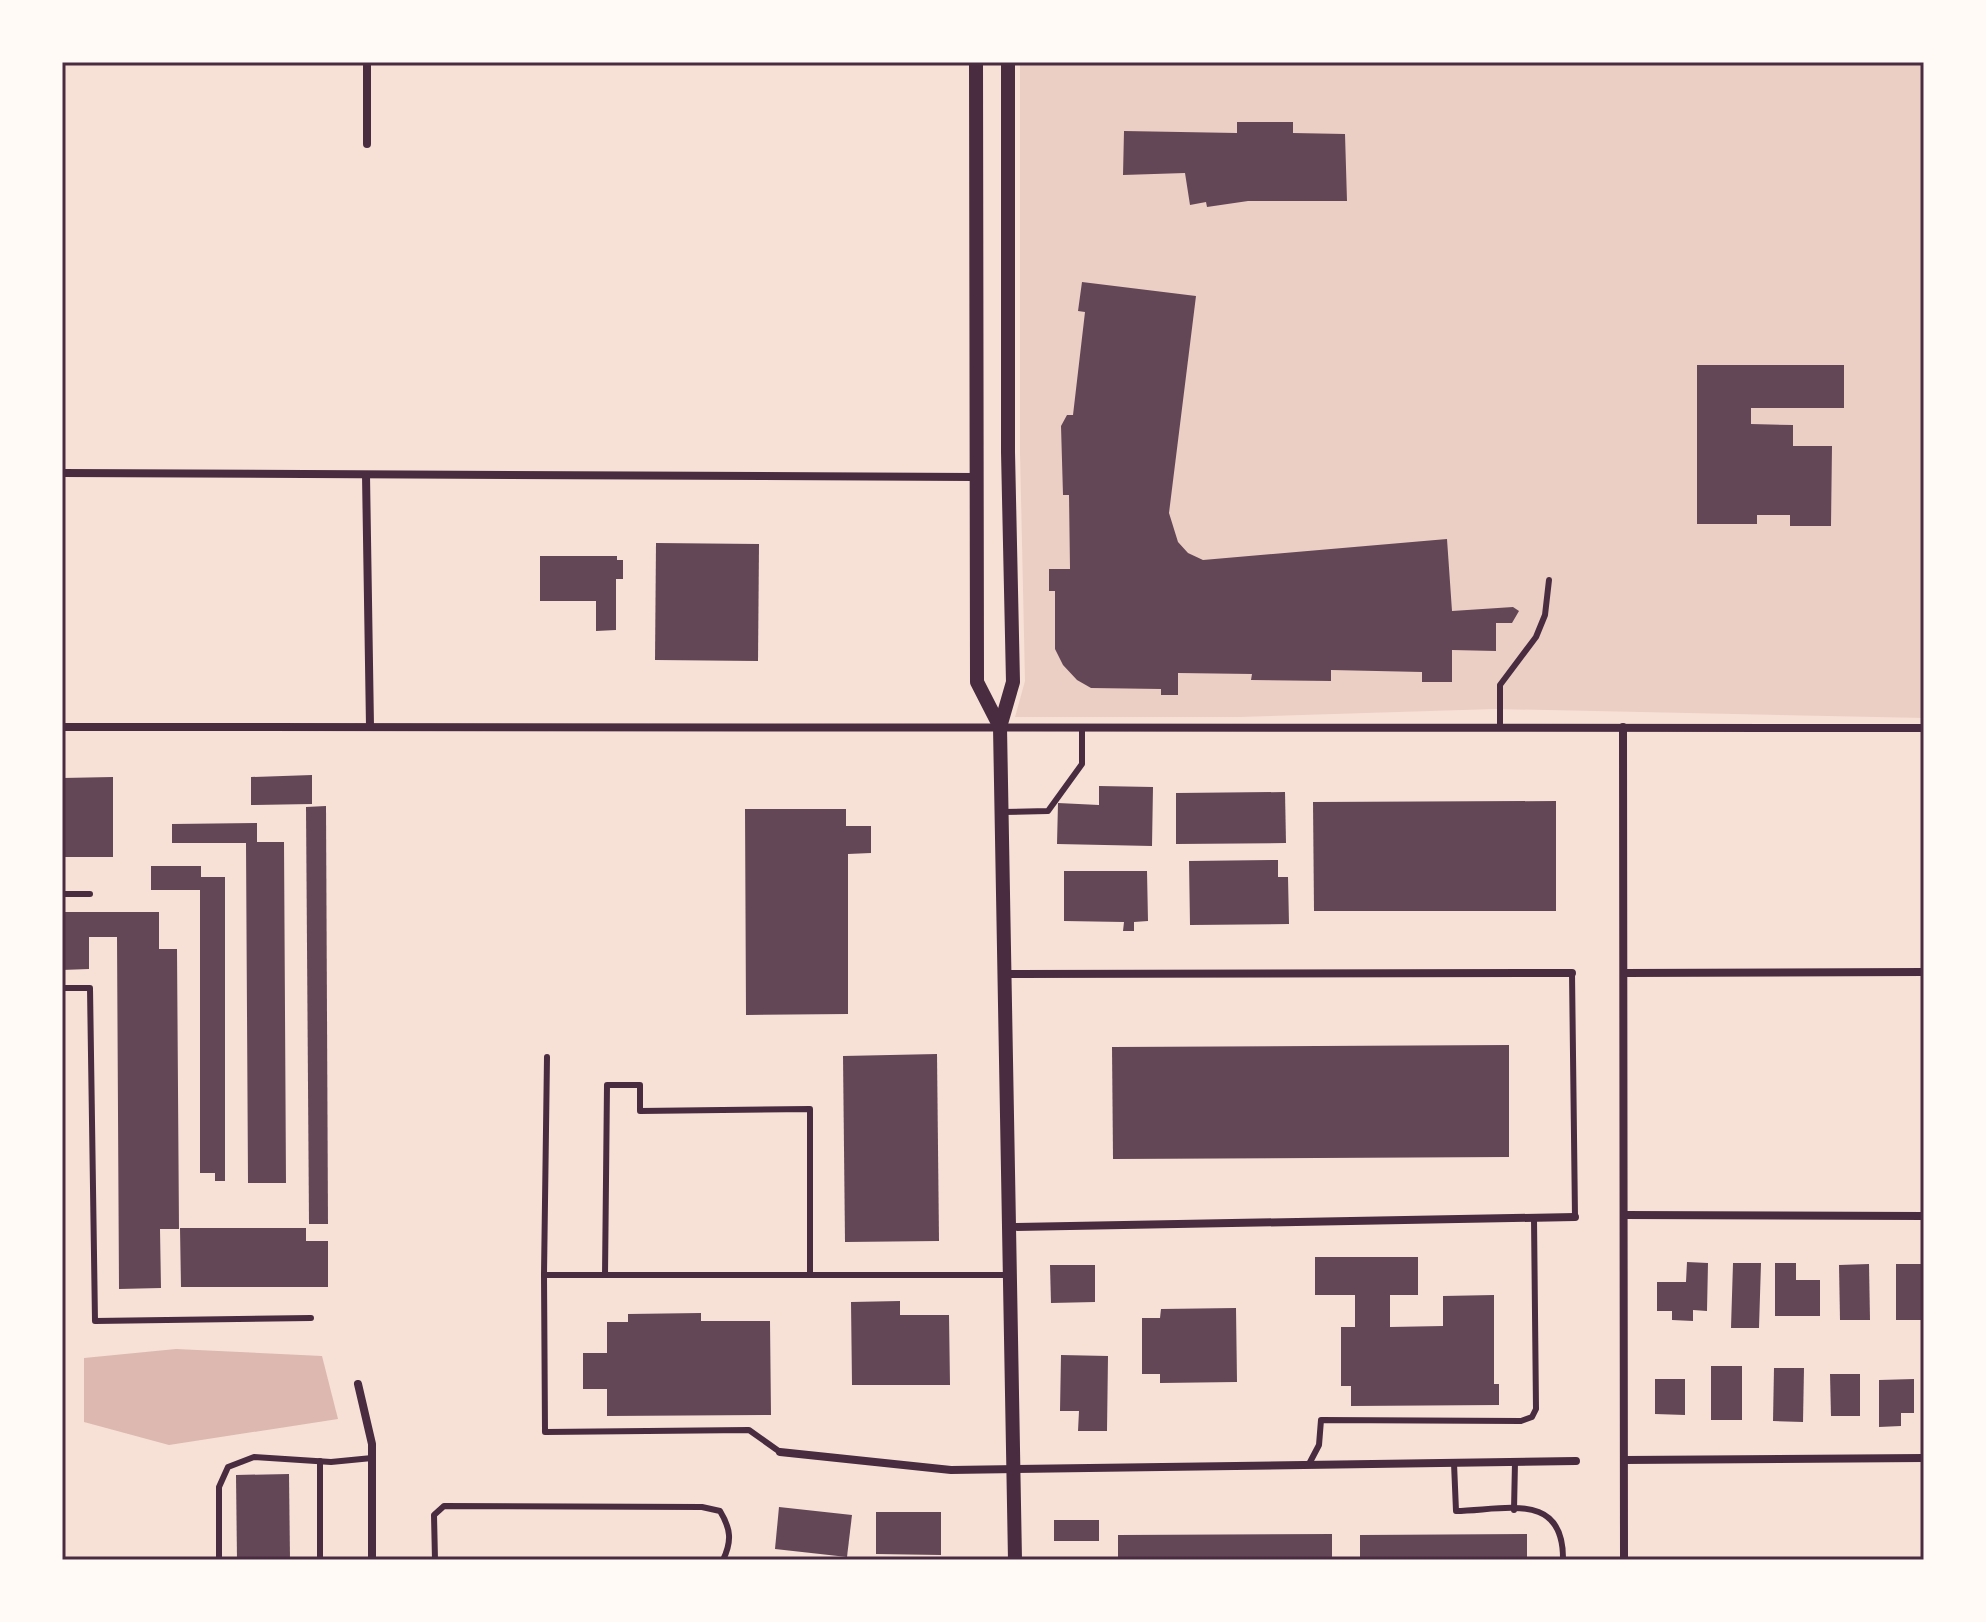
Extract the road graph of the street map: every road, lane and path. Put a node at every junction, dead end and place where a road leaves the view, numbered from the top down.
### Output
1 (367, 62) edge
2 (976, 62) edge
3 (1008, 62) edge
4 (367, 144) dead end
5 (62, 473) edge
6 (366, 475) junction
7 (976, 477) junction
8 (1549, 580) dead end
9 (370, 726) junction
10 (62, 727) edge
11 (1000, 727) junction
12 (1082, 727) junction
13 (1500, 727) junction
14 (1623, 727) junction
15 (1924, 728) edge
16 (1002, 812) junction
17 (62, 894) edge
18 (90, 894) dead end
19 (1924, 972) edge
20 (1572, 973) joint
21 (1625, 973) junction
22 (1006, 974) junction
23 (62, 988) edge
24 (547, 1057) dead end
25 (1624, 1215) junction
26 (1924, 1216) edge
27 (1575, 1217) joint
28 (1534, 1218) junction
29 (1010, 1227) junction
30 (810, 1274) junction
31 (544, 1275) junction
32 (605, 1275) junction
33 (1010, 1275) junction
34 (311, 1318) dead end
35 (358, 1384) dead end
36 (780, 1452) joint
37 (372, 1458) junction
38 (1924, 1458) edge
39 (1624, 1460) junction
40 (320, 1461) junction
41 (1576, 1461) dead end
42 (1515, 1462) junction
43 (1454, 1463) junction
44 (1309, 1464) junction
45 (1013, 1469) junction
46 (1514, 1510) junction
47 (219, 1560) edge
48 (320, 1560) edge
49 (372, 1560) edge
50 (435, 1560) edge
51 (723, 1560) edge
52 (1015, 1560) edge
53 (1563, 1560) edge
54 (1624, 1560) edge

1 - 4 street
2 - 7 street
3 - 11 street
5 - 6 street
6 - 7 street
6 - 9 street
7 - 11 street
8 - 13 lane
9 - 10 street
9 - 11 street
11 - 12 street
11 - 16 street
12 - 13 street
12 - 16 lane
13 - 14 street
14 - 15 street
14 - 21 street
16 - 22 street
17 - 18 lane
19 - 21 street
20 - 22 street
20 - 27 lane
21 - 25 street
22 - 29 street
23 - 34 lane
24 - 31 lane
25 - 26 street
25 - 39 street
27 - 28 street
28 - 29 street
28 - 44 lane
29 - 33 street
30 - 32 lane
30 - 32 lane
30 - 33 lane
31 - 32 lane
31 - 36 lane
33 - 45 street
35 - 37 street
36 - 45 street
37 - 40 lane
37 - 49 street
38 - 39 street
39 - 54 street
40 - 47 lane
40 - 48 lane
41 - 42 street
42 - 43 street
42 - 46 lane
43 - 44 street
43 - 46 lane
44 - 45 street
45 - 52 street
46 - 53 lane
50 - 51 lane

